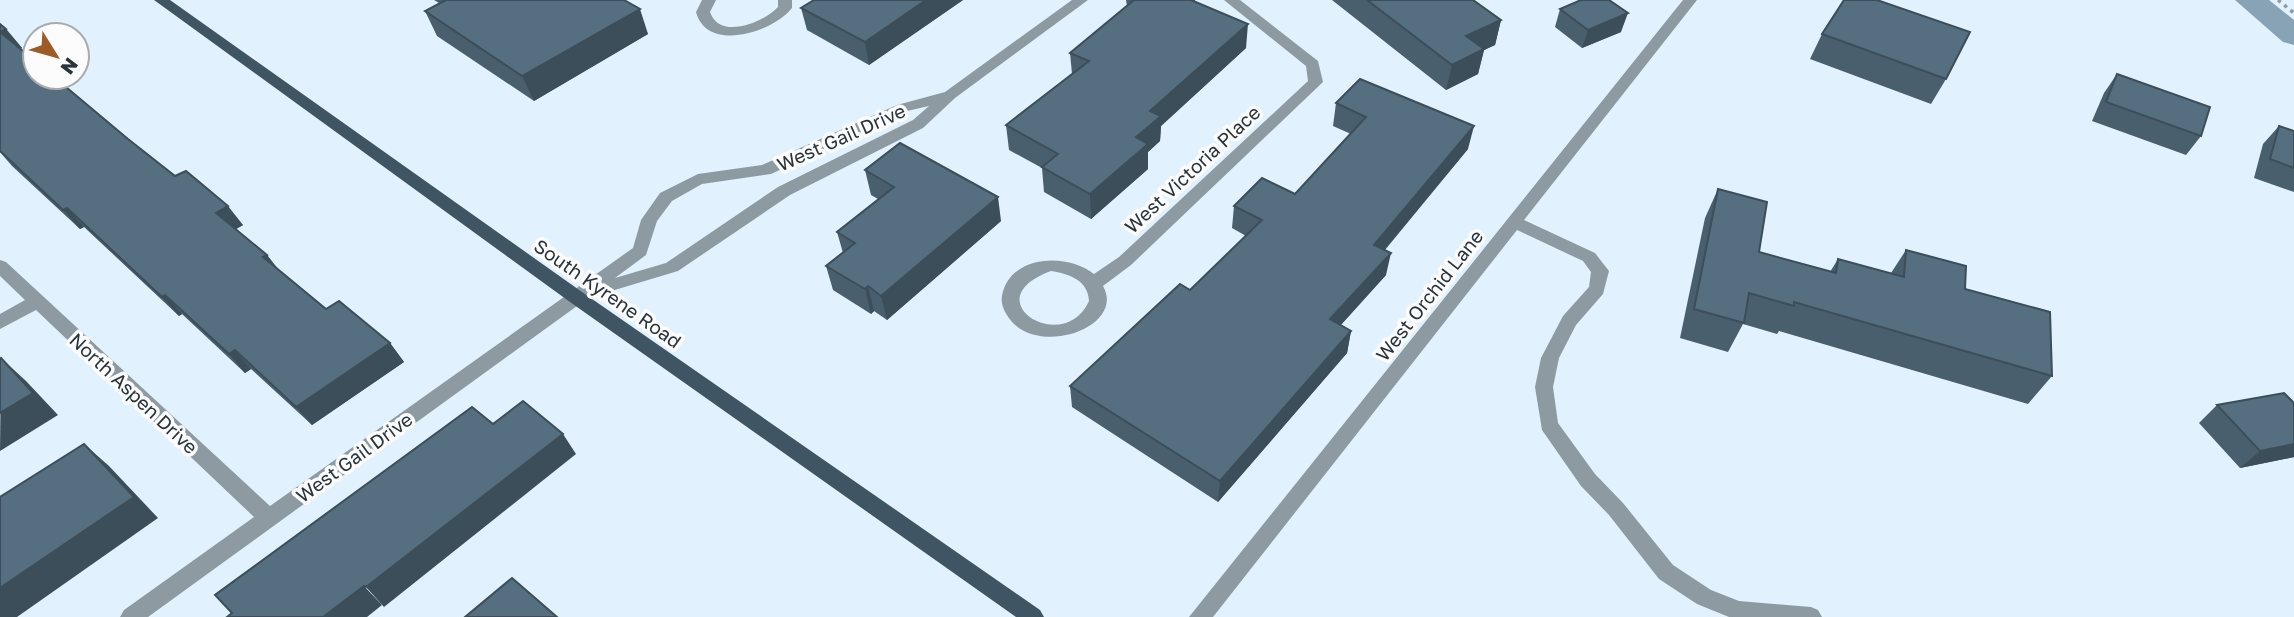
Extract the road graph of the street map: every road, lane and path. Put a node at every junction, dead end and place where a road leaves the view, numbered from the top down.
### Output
1 (161, 0) edge
2 (709, 0) edge
3 (785, 0) edge
4 (1080, 0) edge
5 (1231, 0) edge
6 (1690, 0) edge
7 (2278, 0) edge
8 (2294, 13) edge
9 (950, 95) junction
10 (765, 170) junction
11 (784, 191) junction
12 (1514, 222) junction
13 (0, 266) edge
14 (1094, 283) junction
15 (576, 297) junction
16 (36, 302) junction
17 (0, 322) edge
18 (270, 518) junction
19 (131, 617) edge
20 (1033, 617) edge
21 (1200, 617) edge
22 (1811, 617) edge

1 - 15 main road, South Kyrene Road
2 - 3 street
4 - 9 street, West Gail Drive
5 - 14 street, West Victoria Place
6 - 12 street, West Orchid Lane
7 - 8 path
9 - 10 street, West Gail Drive
9 - 11 street, West Gail Drive
10 - 11 street
10 - 15 street, West Gail Drive
11 - 15 street, West Gail Drive
12 - 21 street, West Orchid Lane
12 - 22 street
13 - 16 street, North Aspen Drive
14 - 14 street
15 - 18 street, West Gail Drive
15 - 20 main road, South Kyrene Road
16 - 17 street
16 - 18 street, North Aspen Drive
18 - 19 street, West Gail Drive

